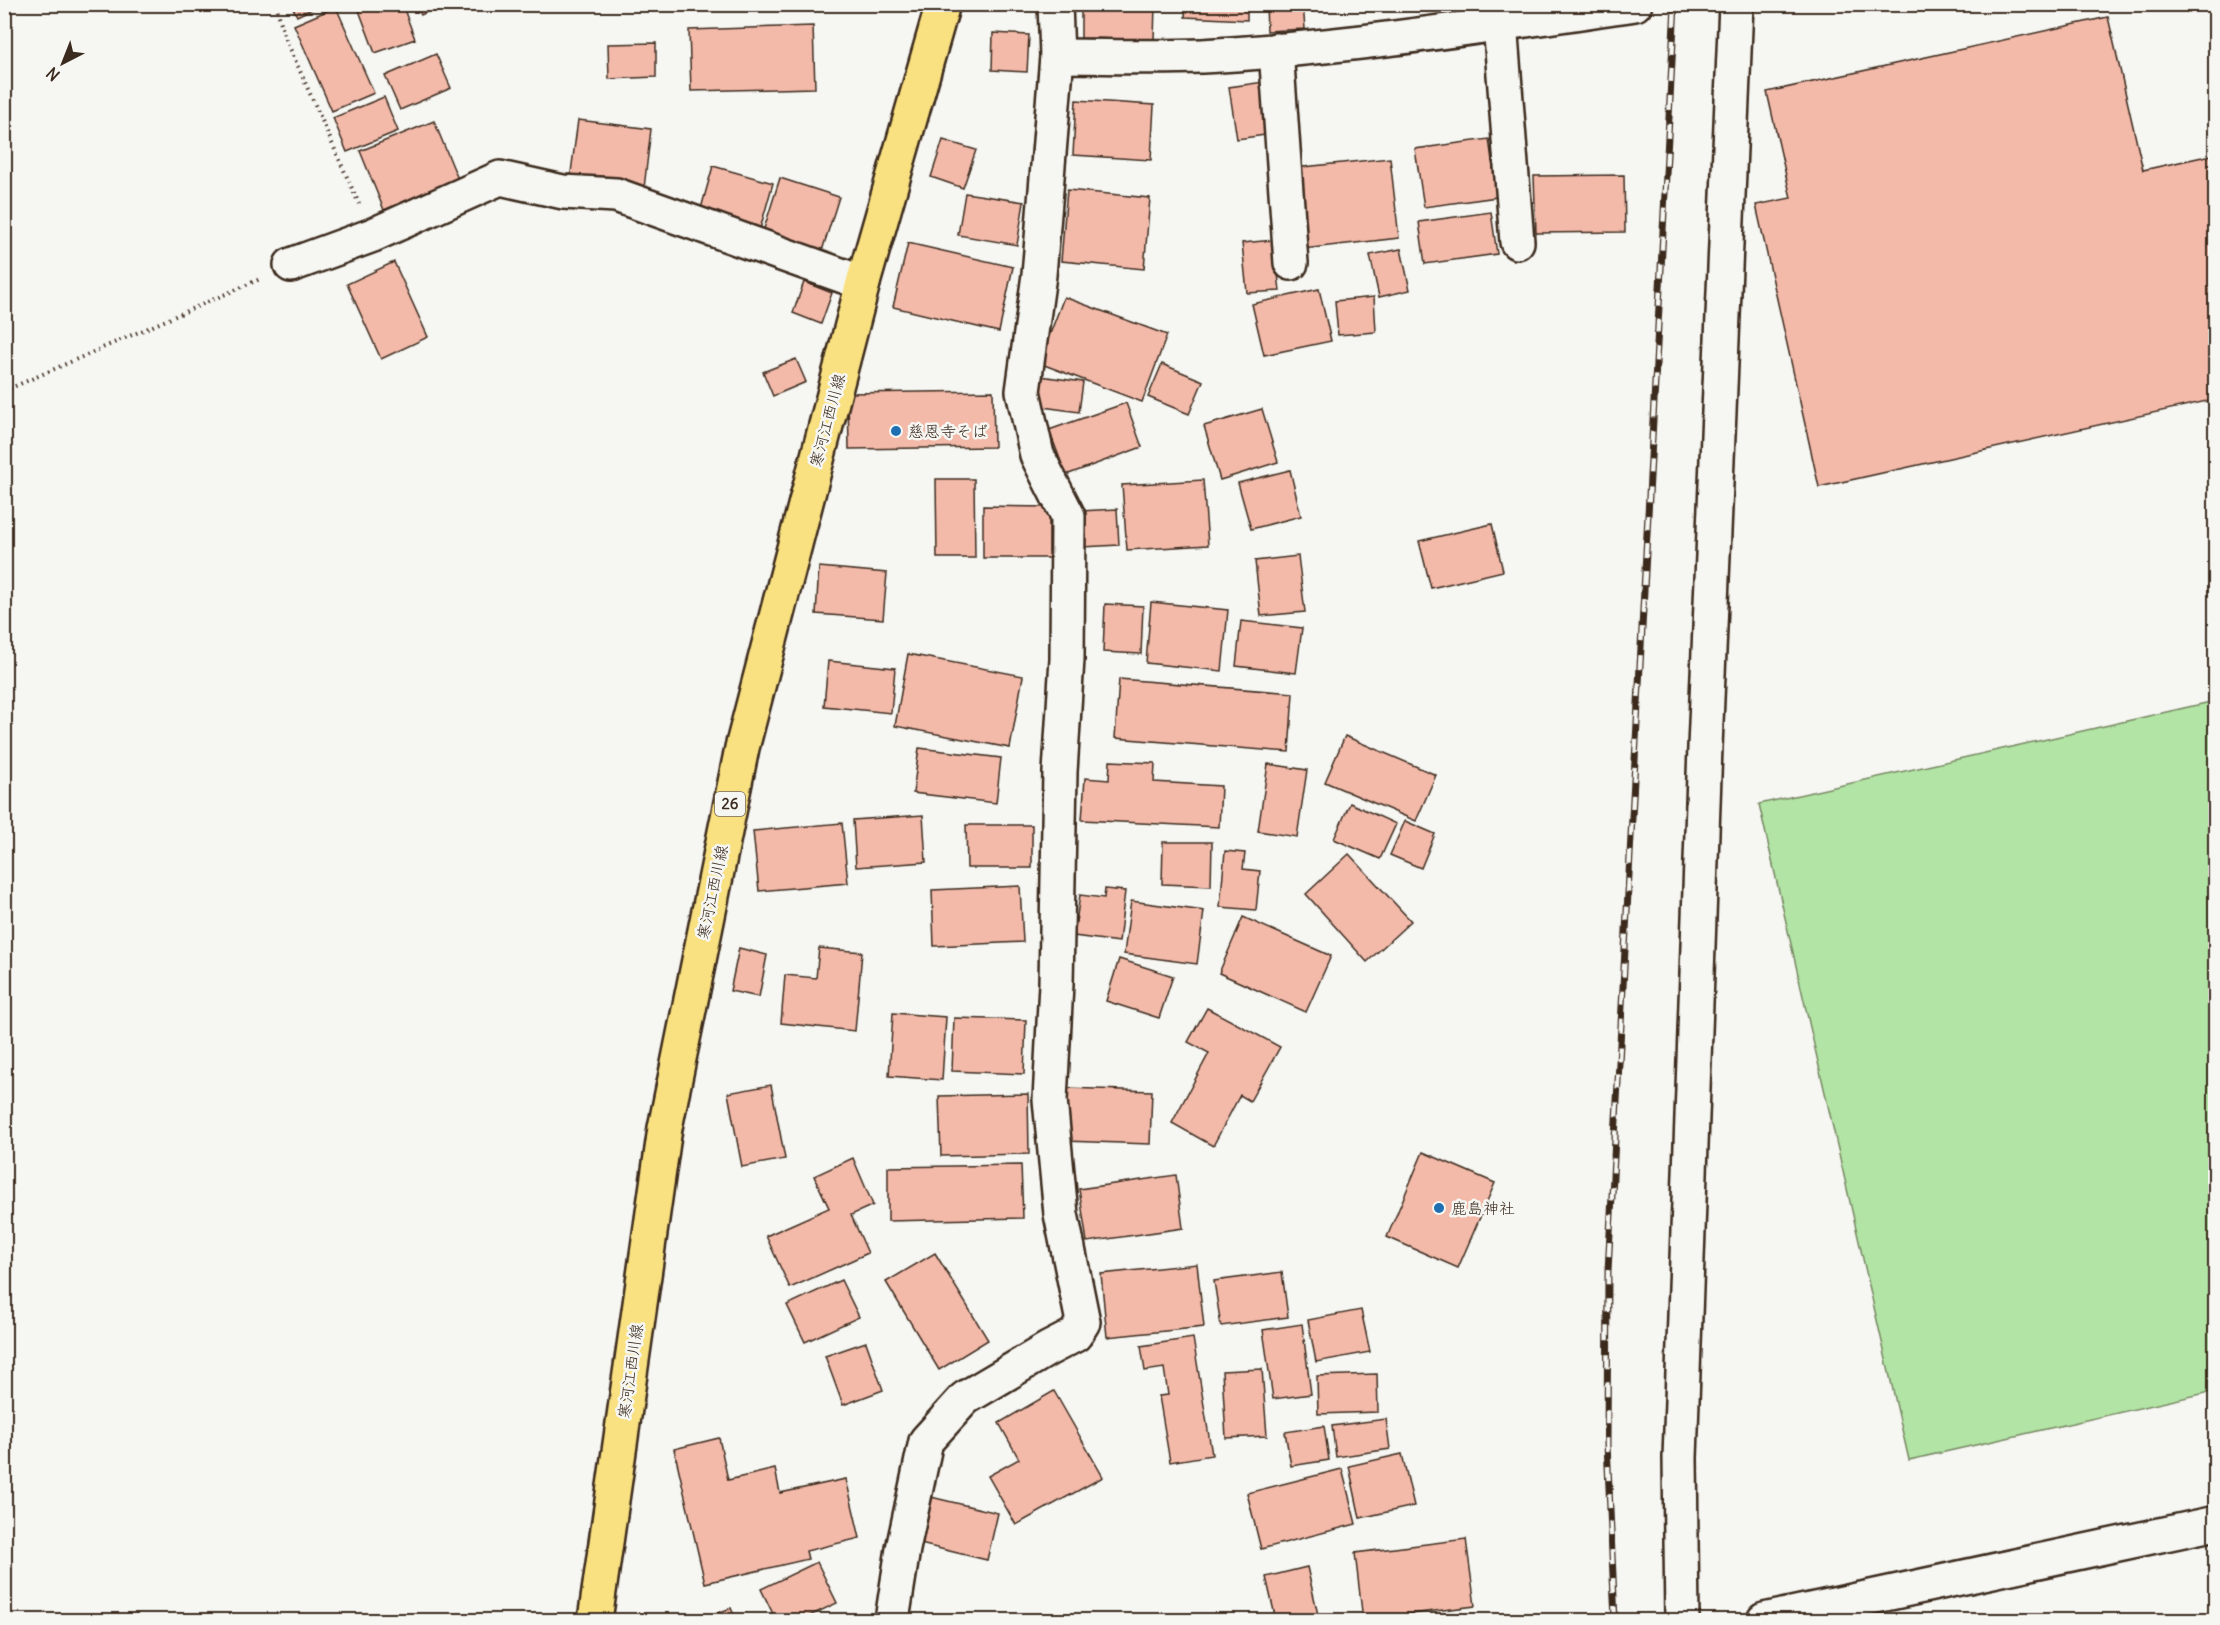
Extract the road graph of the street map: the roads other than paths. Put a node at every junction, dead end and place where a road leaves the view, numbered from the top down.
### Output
1 (943, 4) edge
2 (1055, 4) edge
3 (1635, 4) edge
4 (1736, 4) edge
5 (1500, 23) junction
6 (1275, 50) junction
7 (1057, 56) junction
8 (1516, 242) dead end
9 (1291, 263) dead end
10 (291, 265) road end
11 (863, 283) junction
12 (2216, 1523) edge
13 (595, 1620) edge
14 (892, 1620) edge
15 (1682, 1620) edge
16 (1764, 1620) edge

1 - 11 main road, 寒河江西川線 / 26
2 - 7 street
3 - 5 street
4 - 15 street
5 - 6 street
5 - 8 street
6 - 7 street
6 - 9 street
7 - 14 street
10 - 11 street
11 - 13 main road, 寒河江西川線 / 26
12 - 16 street

